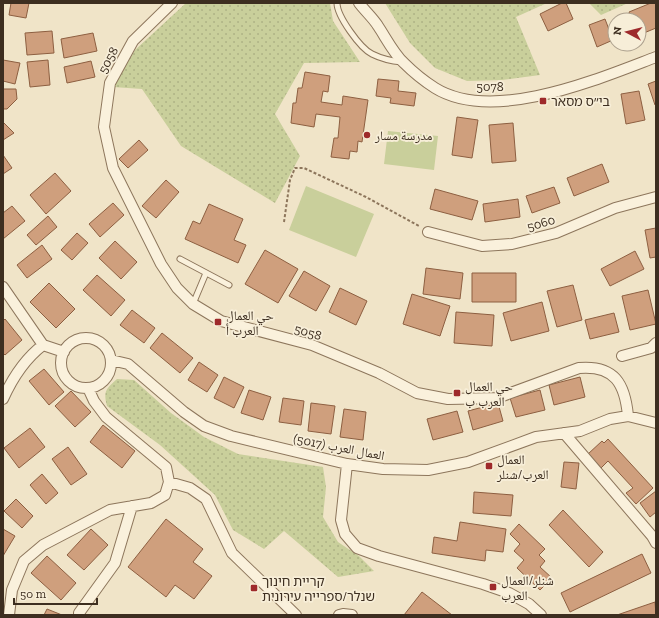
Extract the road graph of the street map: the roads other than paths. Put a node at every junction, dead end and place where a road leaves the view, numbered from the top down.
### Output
1 (172, 3) edge
2 (337, 3) edge
3 (359, 3) edge
4 (656, 57) edge
5 (403, 62) junction
6 (656, 197) edge
7 (428, 232) road end
8 (180, 259) dead end
9 (206, 273) junction
10 (228, 285) dead end
11 (3, 287) edge
12 (193, 304) junction
13 (656, 343) edge
14 (43, 345) junction
15 (64, 352) junction
16 (622, 356) dead end
17 (111, 360) junction
18 (88, 388) junction
19 (3, 399) edge
20 (628, 416) junction
21 (656, 423) edge
22 (564, 433) junction
23 (346, 464) junction
24 (169, 482) junction
25 (132, 506) junction
26 (656, 543) edge
27 (79, 613) dead end
28 (9, 615) edge
29 (296, 615) edge
30 (338, 615) edge
31 (352, 615) edge
32 (541, 615) edge

1 - 12 street, 5058
2 - 5 lane
3 - 5 street, 5078
4 - 5 street, 5078
6 - 7 street, 5060
8 - 9 lane
9 - 10 lane
9 - 12 lane
11 - 14 street
12 - 20 street, 5058
13 - 16 street
14 - 15 street
14 - 19 street
15 - 17 street
15 - 18 street
17 - 18 street
17 - 23 street, العمال العرب (5017)
18 - 24 street
20 - 21 street
20 - 22 street, العمال العرب (5017)
22 - 23 street, العمال العرب (5017)
22 - 26 street
23 - 32 street
24 - 25 street
24 - 29 street
25 - 27 street
25 - 28 street
30 - 31 street

